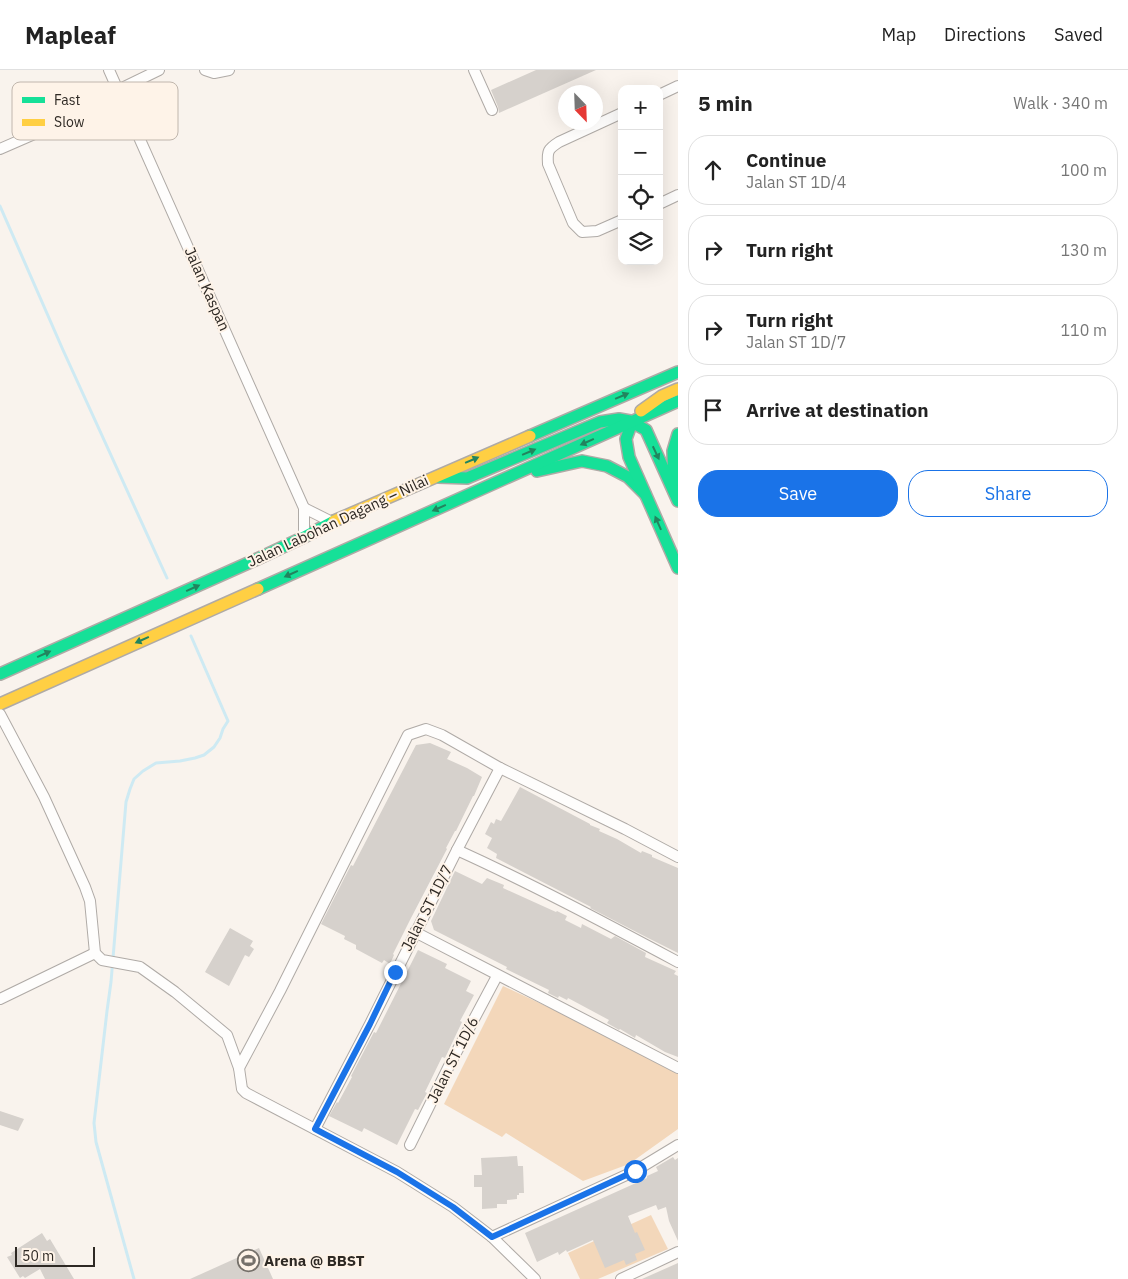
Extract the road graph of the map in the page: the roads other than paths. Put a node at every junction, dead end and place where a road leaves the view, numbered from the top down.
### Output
1 (109, 70) edge
2 (159, 70) edge
3 (205, 70) edge
4 (229, 70) edge
5 (475, 70) edge
6 (114, 82) edge
7 (134, 82) edge
8 (678, 86) edge
9 (663, 93) edge
10 (492, 110) dead end
11 (618, 115) edge
12 (21, 140) edge
13 (141, 140) edge
14 (0, 149) edge
15 (678, 195) edge
16 (663, 202) edge
17 (618, 222) edge
18 (678, 372) edge
19 (678, 389) edge
20 (678, 402) edge
21 (632, 422) junction
22 (678, 434) edge
23 (433, 477) junction
24 (473, 493) junction
25 (645, 494) junction
26 (676, 496) edge
27 (304, 508) junction
28 (332, 522) junction
29 (304, 537) junction
30 (678, 568) edge
31 (0, 674) edge
32 (0, 704) edge
33 (0, 714) edge
34 (500, 768) junction
35 (456, 850) junction
36 (678, 857) edge
37 (416, 932) junction
38 (95, 953) junction
39 (678, 962) edge
40 (497, 976) junction
41 (0, 998) edge
42 (239, 1068) junction
43 (678, 1068) edge
44 (315, 1129) junction
45 (410, 1145) dead end
46 (678, 1145) edge
47 (492, 1237) junction
48 (678, 1252) edge
49 (535, 1279) edge
50 (621, 1279) edge

1 - 6 street, Jalan Kaspan
2 - 7 street
3 - 4 street
5 - 10 street
8 - 9 street
11 - 17 street
12 - 14 street
13 - 27 street, Jalan Kaspan
15 - 16 street
23 -> 18 main road, Jalan Labohan Dagang ‒ Nilai
19 - 21 main road
20 - 21 main road, Jalan Labohan Dagang ‒ Nilai
23 -> 21 main road
21 -> 24 main road, Jalan Labohan Dagang ‒ Nilai
21 - 25 main road
21 -> 26 main road
22 - 26 main road
23 - 28 main road, Jalan Labohan Dagang ‒ Nilai
24 - 25 main road
24 -> 32 main road, Jalan Labohan Dagang ‒ Nilai
30 -> 25 main road
27 - 28 street
27 - 29 street
28 - 29 main road, Jalan Labohan Dagang ‒ Nilai
31 -> 29 main road, Jalan Labohan Dagang ‒ Nilai
33 - 38 street
34 - 35 street, Jalan ST 1D/7
34 - 36 street
34 - 42 street
35 - 37 street, Jalan ST 1D/7
35 - 39 street
37 - 40 street
37 - 44 street, Jalan ST 1D/7
38 - 41 street
38 - 42 street
40 - 43 street
40 - 45 street, Jalan ST 1D/6
42 - 44 street
44 - 47 street
46 - 47 street
47 - 49 street
48 - 50 street

